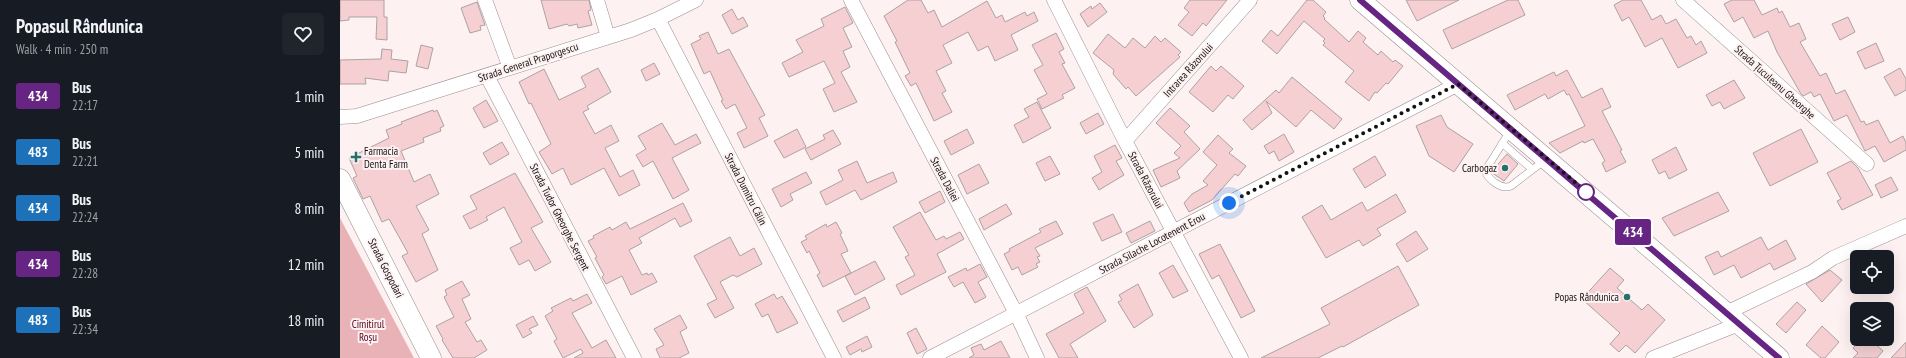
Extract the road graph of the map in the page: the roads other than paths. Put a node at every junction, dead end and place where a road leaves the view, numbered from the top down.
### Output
1 (485, 0) edge
2 (597, 0) edge
3 (696, 0) edge
4 (851, 0) edge
5 (1054, 0) edge
6 (1250, 0) edge
7 (1360, 0) edge
8 (1683, 0) edge
9 (658, 19) junction
10 (608, 37) junction
11 (510, 68) junction
12 (487, 76) junction
13 (1458, 84) junction
14 (357, 116) junction
15 (340, 117) edge
16 (340, 128) edge
17 (1507, 136) junction
18 (1125, 141) junction
19 (1539, 164) junction
20 (1867, 164) dead end
21 (340, 179) edge
22 (1906, 226) edge
23 (1173, 232) junction
24 (1017, 314) junction
25 (1733, 319) junction
26 (431, 358) edge
27 (634, 358) edge
28 (834, 358) edge
29 (930, 358) edge
30 (1038, 358) edge
31 (1241, 358) edge
32 (1653, 358) edge
33 (1779, 358) edge

1 - 11 street
2 - 10 street
3 - 9 street, Strada General Praporgescu
4 - 24 street, Strada Daliei
5 - 18 street, Strada Răzorului
6 - 18 street, Intrarea Răzorului
7 - 13 main road
8 - 20 street, Strada Țuculeanu Gheorghe
9 - 10 street, Strada General Praporgescu
9 - 28 street, Strada Dumitru Călin
10 - 11 street, Strada General Praporgescu
11 - 12 street, Strada General Praporgescu
12 - 14 street, Strada General Praporgescu
12 - 27 street, Strada Tudor Gheorghe Sergent
13 - 17 main road
13 - 23 street, Strada Silache Locotenent Erou
14 - 15 street, Strada General Praporgescu
14 - 16 street, Strada General Praporgescu
17 - 19 main road
17 - 19 lane
18 - 23 street, Strada Răzorului
19 - 25 main road
21 - 26 main road, Strada Gospodari
22 - 25 street
23 - 24 street, Strada Silache Locotenent Erou
23 - 31 street, Strada Răzorului
24 - 29 street, Strada Silache Locotenent Erou
24 - 30 street, Strada Daliei
25 - 32 street
25 - 33 main road

